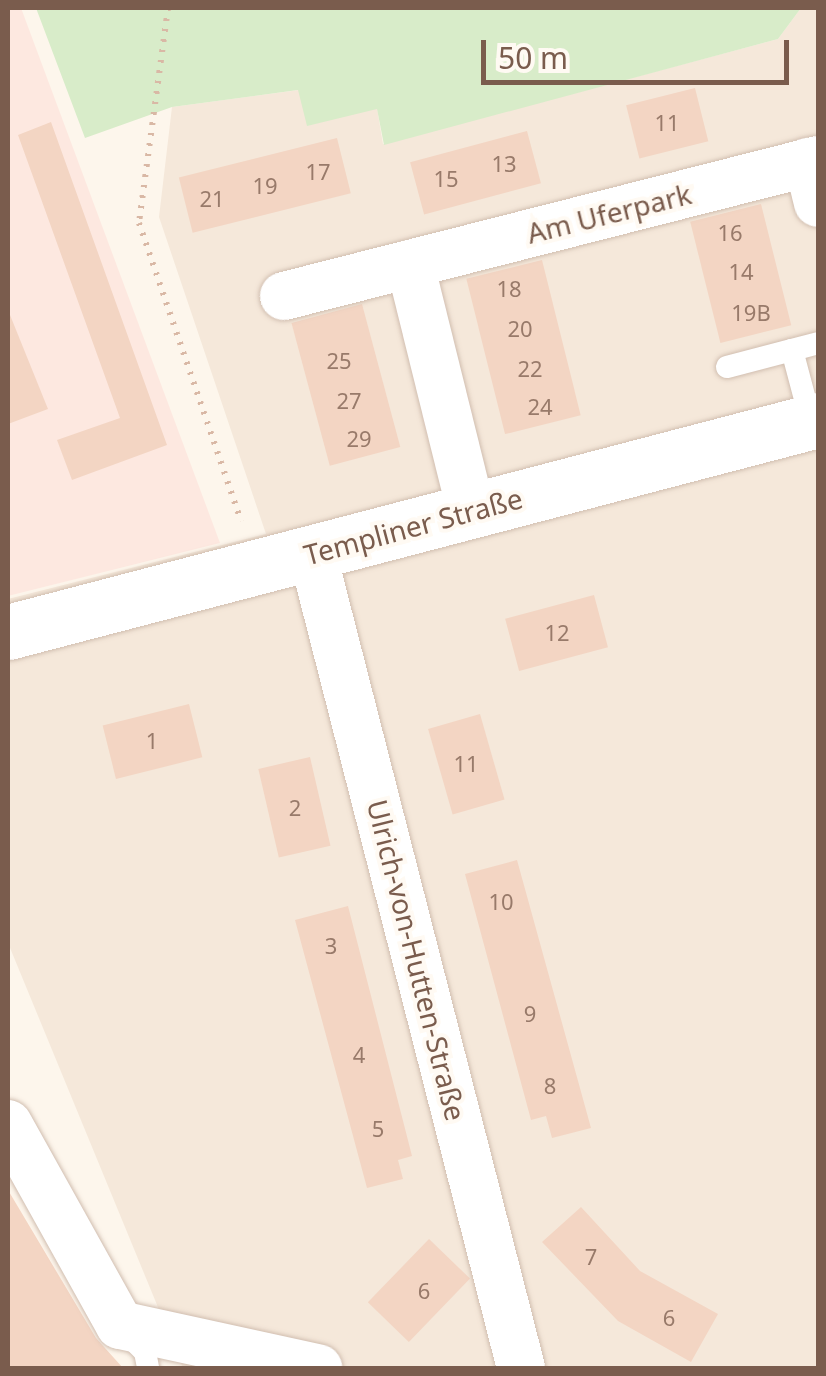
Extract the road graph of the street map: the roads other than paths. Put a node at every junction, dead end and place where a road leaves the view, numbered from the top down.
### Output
1 (815, 175) edge
2 (410, 264) junction
3 (284, 296) dead end
4 (818, 342) edge
5 (792, 350) junction
6 (727, 367) dead end
7 (815, 421) edge
8 (470, 511) junction
9 (312, 552) junction
10 (8, 632) edge
11 (8, 1124) edge
12 (120, 1325) junction
13 (148, 1368) edge
14 (318, 1368) edge
15 (521, 1368) edge

1 - 2 street, Am Uferpark
2 - 3 street, Am Uferpark
2 - 8 street
4 - 5 lane
5 - 6 lane
5 - 7 lane
7 - 8 street, Templiner Straße
8 - 9 street, Templiner Straße
9 - 10 street, Templiner Straße
9 - 15 street, Ulrich-von-Hutten-Straße
11 - 12 street
12 - 13 lane
12 - 14 street

